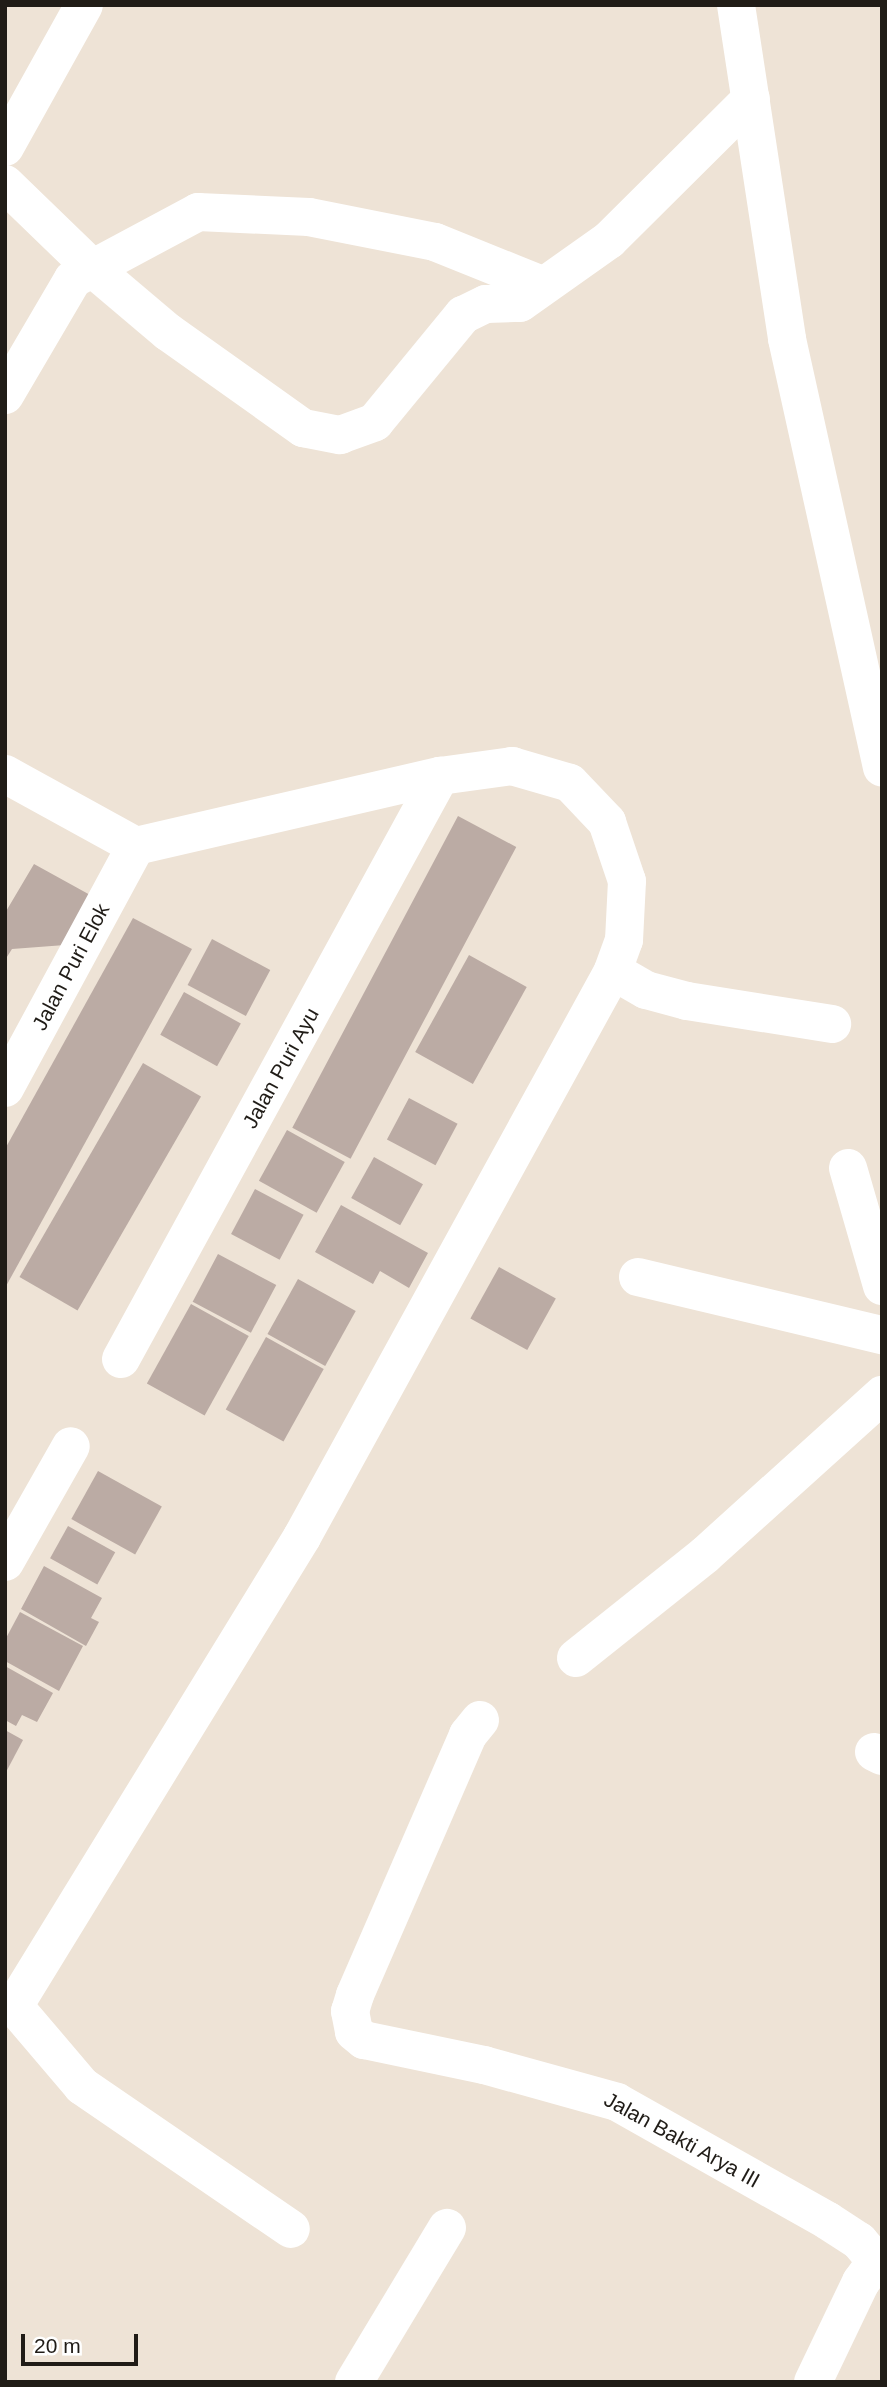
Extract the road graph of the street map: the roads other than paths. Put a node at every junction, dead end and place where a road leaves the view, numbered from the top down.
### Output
1 (84, 5) edge
2 (736, 5) edge
3 (751, 99) junction
4 (5, 147) edge
5 (5, 184) edge
6 (91, 267) junction
7 (542, 285) junction
8 (5, 395) edge
9 (882, 768) edge
10 (5, 774) edge
11 (440, 776) junction
12 (136, 846) junction
13 (613, 971) junction
14 (832, 1024) dead end
15 (5, 1088) edge
16 (848, 1168) dead end
17 (638, 1277) dead end
18 (882, 1286) edge
19 (882, 1335) edge
20 (121, 1359) dead end
21 (882, 1395) edge
22 (71, 1446) dead end
23 (5, 1562) edge
24 (576, 1658) dead end
25 (480, 1720) dead end
26 (10, 2004) edge
27 (447, 2228) dead end
28 (291, 2229) dead end
29 (879, 2261) edge
30 (354, 2382) edge
31 (813, 2382) edge

1 - 4 street
2 - 3 street
3 - 7 street
3 - 9 street
5 - 6 street
6 - 7 street
6 - 7 street
6 - 8 street
10 - 12 street
11 - 12 street
11 - 13 street
11 - 20 street, Jalan Puri Ayu
12 - 15 street, Jalan Puri Elok
13 - 14 street
13 - 26 street
16 - 18 street
17 - 19 street
21 - 24 street
22 - 23 street
25 - 29 street, Jalan Bakti Arya III
26 - 28 street
27 - 30 street
29 - 31 street

